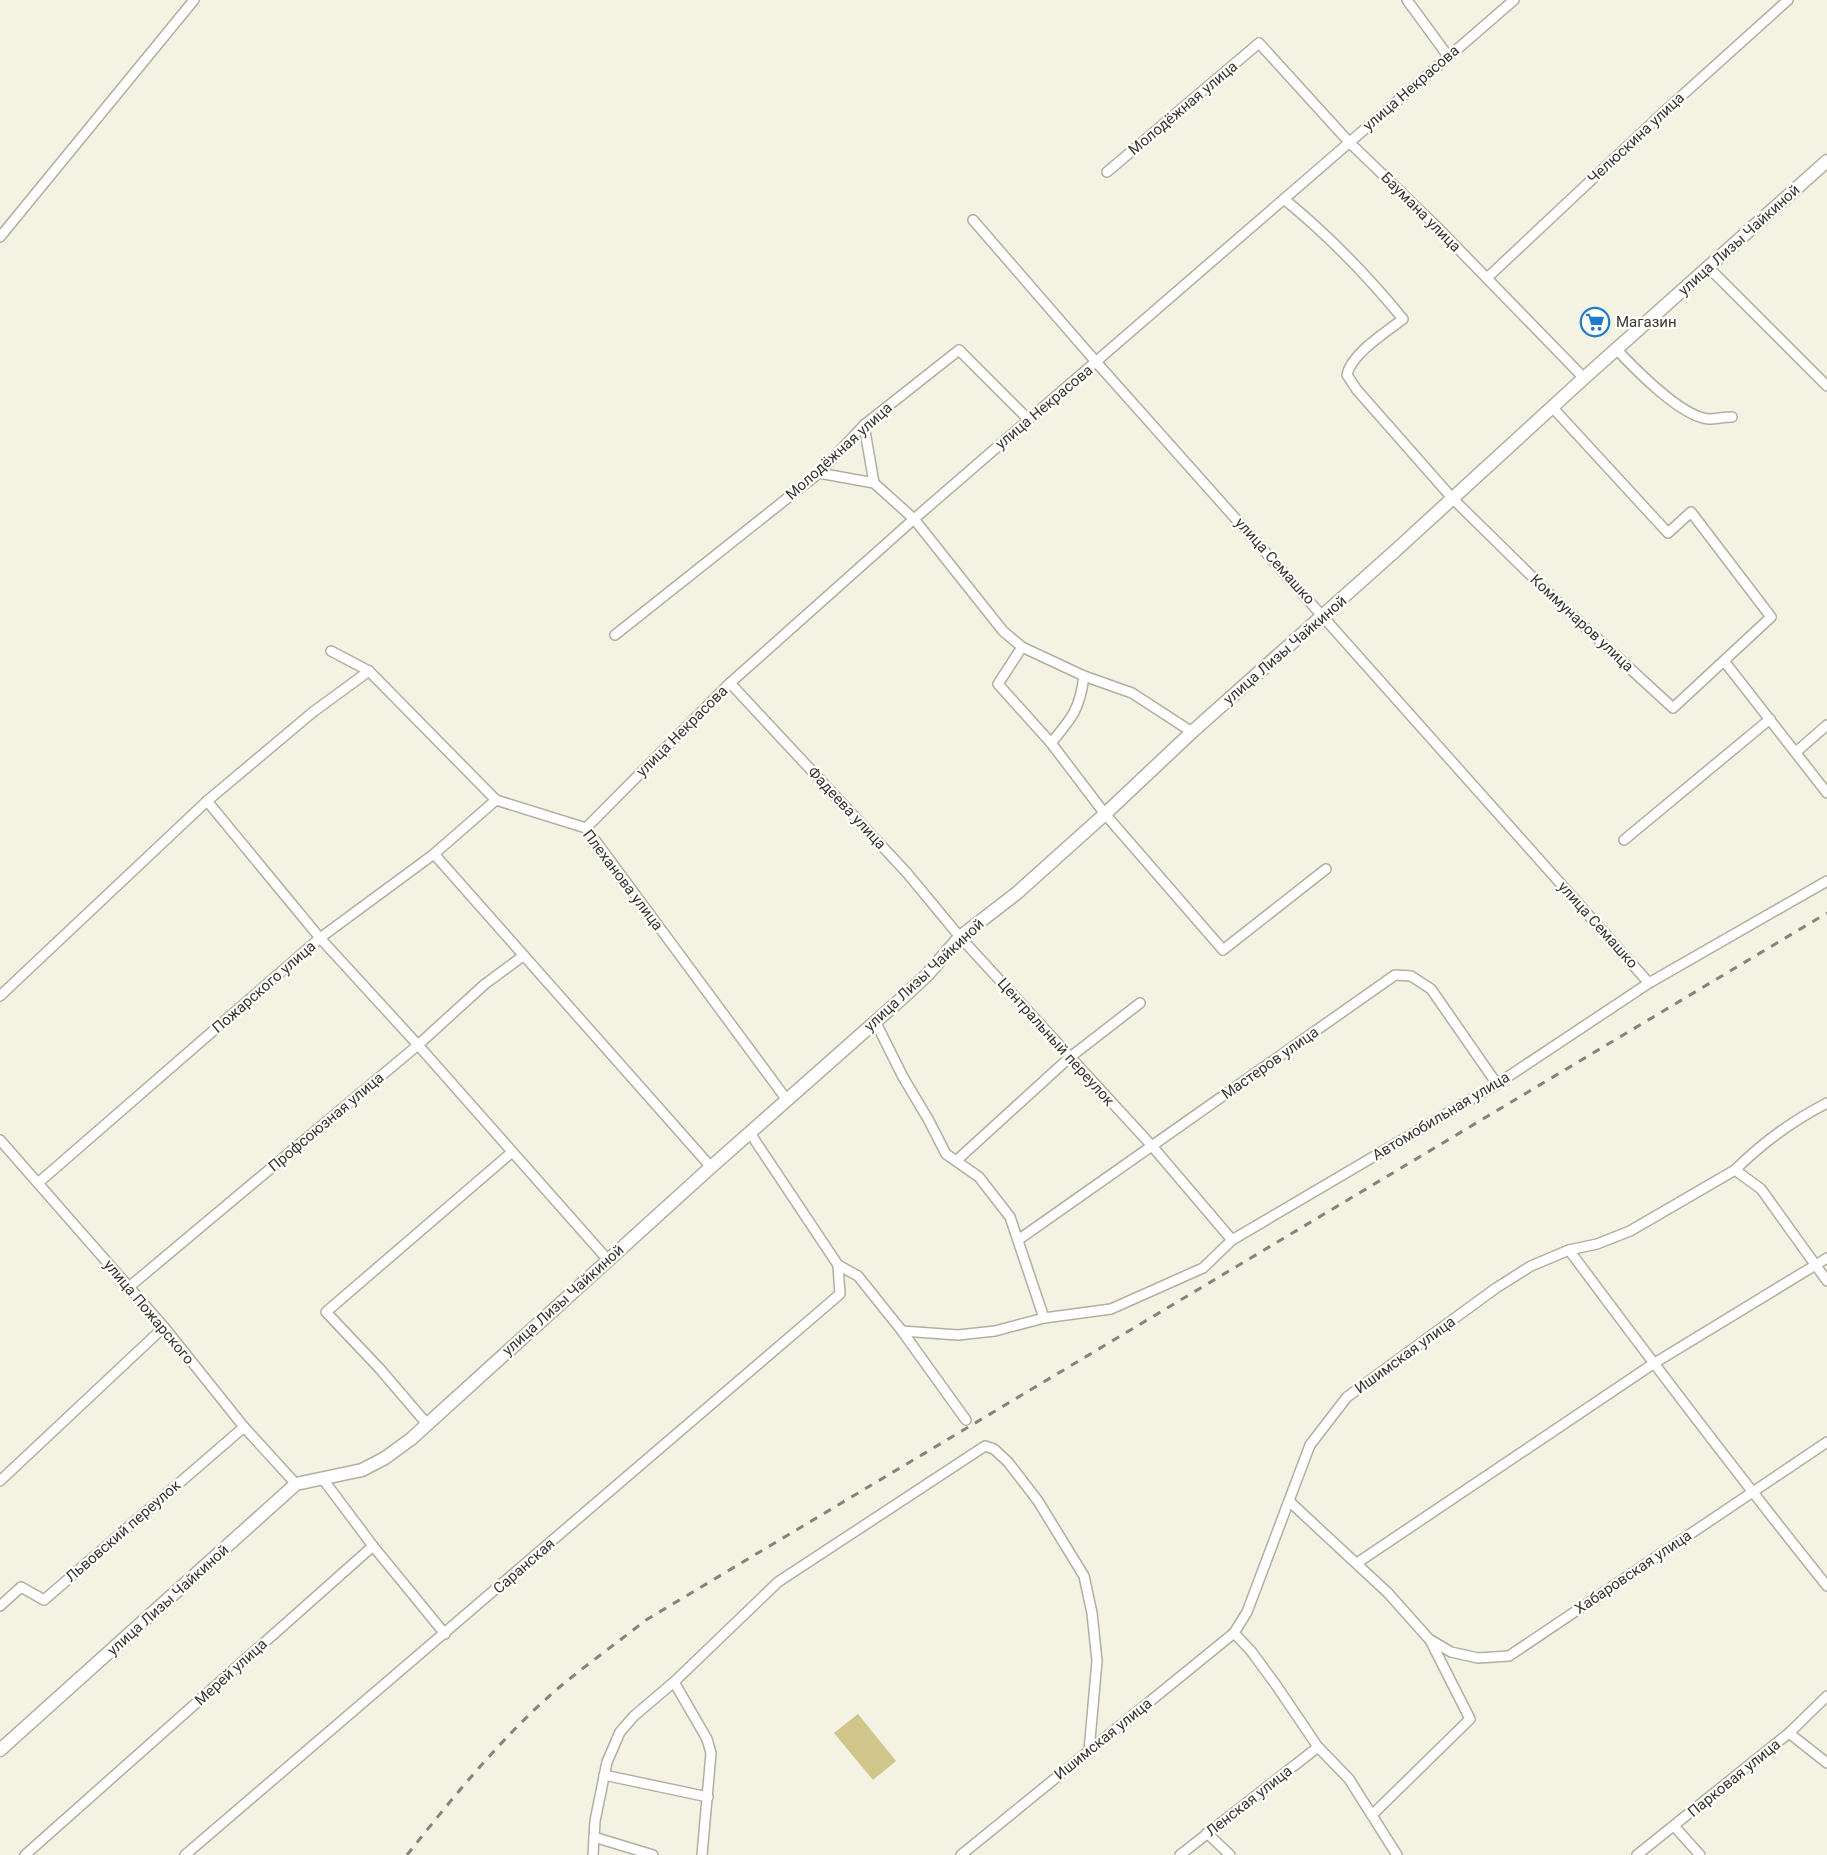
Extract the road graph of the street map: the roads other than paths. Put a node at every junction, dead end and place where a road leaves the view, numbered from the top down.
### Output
1 (194, 0) edge
2 (1407, 0) edge
3 (1514, 0) edge
4 (1788, 0) edge
5 (1259, 44) joint
6 (1448, 56) junction
7 (1349, 142) junction
8 (1827, 161) edge
9 (1107, 172) dead end
10 (1284, 199) junction
11 (973, 220) dead end
12 (0, 237) edge
13 (1708, 267) junction
14 (1486, 278) junction
15 (1616, 349) junction
16 (1096, 363) junction
17 (1584, 378) junction
18 (1827, 386) edge
19 (1553, 408) junction
20 (1732, 417) dead end
21 (1028, 419) junction
22 (864, 425) junction
23 (819, 472) junction
24 (874, 483) junction
25 (1453, 499) junction
26 (914, 519) junction
27 (1323, 616) junction
28 (615, 635) dead end
29 (1022, 647) junction
30 (331, 651) dead end
31 (1724, 661) junction
32 (369, 671) junction
33 (1084, 675) junction
34 (730, 683) junction
35 (1770, 719) junction
36 (1827, 725) edge
37 (1192, 732) junction
38 (1051, 743) junction
39 (1796, 752) junction
40 (1827, 793) edge
41 (496, 800) junction
42 (207, 801) junction
43 (1105, 814) junction
44 (586, 828) junction
45 (1624, 840) dead end
46 (434, 854) junction
47 (1326, 869) dead end
48 (1827, 881) edge
49 (960, 937) junction
50 (320, 938) junction
51 (523, 956) junction
52 (1649, 983) junction
53 (0, 996) edge
54 (1140, 1003) dead end
55 (876, 1021) junction
56 (418, 1045) junction
57 (1069, 1058) junction
58 (1497, 1083) junction
59 (787, 1100) junction
60 (1827, 1103) edge
61 (750, 1133) junction
62 (0, 1140) edge
63 (1152, 1146) junction
64 (511, 1153) junction
65 (956, 1161) junction
66 (711, 1167) junction
67 (1735, 1170) junction
68 (38, 1183) junction
69 (1018, 1240) junction
70 (1232, 1240) junction
71 (1569, 1250) junction
72 (1827, 1258) edge
73 (608, 1260) junction
74 (838, 1265) junction
75 (1814, 1265) junction
76 (1827, 1281) edge
77 (129, 1287) junction
78 (1044, 1318) junction
79 (165, 1327) junction
80 (902, 1331) junction
81 (1653, 1364) junction
82 (966, 1420) dead end
83 (427, 1424) junction
84 (244, 1426) junction
85 (1827, 1442) edge
86 (322, 1478) junction
87 (0, 1481) edge
88 (296, 1484) junction
89 (1751, 1491) junction
90 (1288, 1502) junction
91 (373, 1546) junction
92 (1358, 1563) junction
93 (1827, 1586) edge
94 (0, 1606) edge
95 (1234, 1633) junction
96 (445, 1634) junction
97 (1429, 1639) junction
98 (674, 1682) junction
99 (1827, 1696) edge
100 (1789, 1733) junction
101 (1318, 1747) junction
102 (0, 1750) edge
103 (1089, 1751) junction
104 (1827, 1763) edge
105 (604, 1775) junction
106 (708, 1797) junction
107 (1372, 1815) junction
108 (1674, 1826) junction
109 (1207, 1833) junction
110 (594, 1837) junction
111 (626, 1850) edge
112 (25, 1855) edge
113 (186, 1855) edge
114 (593, 1855) edge
115 (653, 1855) edge
116 (702, 1855) edge
117 (961, 1855) edge
118 (1180, 1855) edge
119 (1230, 1855) edge
120 (1397, 1855) edge
121 (1637, 1855) edge
122 (1700, 1855) edge

1 - 12 street
2 - 6 street
3 - 6 street, улица Некрасова
4 - 14 street, Челюскина улица
5 - 7 street, Баумана улица
5 - 9 street, Молодёжная улица
6 - 7 street, улица Некрасова
7 - 10 street, улица Некрасова
7 - 14 street, Баумана улица
8 - 13 street, улица Лизы Чайкиной
10 - 16 street, улица Некрасова
10 - 25 street, Коммунаров улица
11 - 16 street, улица Семашко
13 - 15 street, улица Лизы Чайкиной
13 - 18 street
14 - 17 street, Баумана улица
15 - 17 street, улица Лизы Чайкиной
15 - 20 street
16 - 21 street, улица Некрасова
16 - 27 street, улица Семашко
17 - 19 street, улица Лизы Чайкиной
19 - 25 street, улица Лизы Чайкиной
19 - 31 street, Коммунаров улица
21 - 22 street, Молодёжная улица
21 - 26 street, улица Некрасова
22 - 23 street, Молодёжная улица
22 - 24 street
23 - 24 street
23 - 28 street, Молодёжная улица
24 - 26 street
25 - 27 street, улица Лизы Чайкиной
25 - 31 street, Коммунаров улица
26 - 29 street
26 - 34 street, улица Некрасова
27 - 37 street, улица Лизы Чайкиной
27 - 52 street, улица Семашко
29 - 33 street
29 - 38 street
30 - 32 street, Плеханова улица
31 - 35 street
32 - 41 street, Плеханова улица
32 - 42 street
33 - 37 street
33 - 38 street
34 - 44 street, улица Некрасова
34 - 49 street, Фадеева улица
35 - 39 street
35 - 45 street
36 - 39 street
37 - 43 street, улица Лизы Чайкиной
38 - 43 street
39 - 40 street
41 - 44 street, Плеханова улица
41 - 46 street, Пожарского улица
42 - 50 street
42 - 53 street
43 - 47 street
43 - 49 street, улица Лизы Чайкиной
44 - 59 street, Плеханова улица
46 - 50 street, Пожарского улица
46 - 51 street
48 - 52 street, Автомобильная улица
49 - 55 street, улица Лизы Чайкиной
49 - 57 street, Центральный переулок
50 - 56 street
50 - 68 street, Пожарского улица
51 - 56 street, Профсоюзная улица
51 - 66 street
52 - 58 street, Автомобильная улица
54 - 57 street
55 - 59 street, улица Лизы Чайкиной
55 - 65 street
56 - 64 street
56 - 77 street, Профсоюзная улица
57 - 63 street, Центральный переулок
57 - 65 street
58 - 63 street, Мастеров улица
58 - 70 street, Автомобильная улица
59 - 61 street, улица Лизы Чайкиной
60 - 67 street, Ишимская улица
61 - 66 street, улица Лизы Чайкиной
61 - 74 street
62 - 68 street, улица Пожарского
63 - 69 street, Мастеров улица
63 - 70 street, Центральный переулок
64 - 73 street
64 - 83 street
65 - 69 street
66 - 73 street, улица Лизы Чайкиной
67 - 71 street, Ишимская улица
67 - 75 street
68 - 77 street, улица Пожарского
69 - 78 street
70 - 78 street, Автомобильная улица
71 - 81 street
71 - 90 street, Ишимская улица
72 - 75 street
73 - 83 street, улица Лизы Чайкиной
74 - 80 street
74 - 96 street, Саранская
75 - 76 street
75 - 81 street
77 - 79 street, улица Пожарского
78 - 80 street, Автомобильная улица
79 - 84 street, улица Пожарского
79 - 87 street
80 - 82 street
81 - 89 street
81 - 92 street
83 - 86 street, улица Лизы Чайкиной
84 - 88 street, улица Пожарского
84 - 94 street, Львовский переулок
85 - 89 street, Хабаровская улица
86 - 88 street, улица Лизы Чайкиной
86 - 91 street
88 - 102 street, улица Лизы Чайкиной
89 - 93 street
89 - 97 street, Хабаровская улица
90 - 92 street, Хабаровская улица
90 - 95 street, Ишимская улица
91 - 96 street
91 - 112 street, Мерей улица
92 - 97 street, Хабаровская улица
95 - 101 street
95 - 103 street, Ишимская улица
96 - 113 street, Саранская
97 - 107 street, Хабаровская улица
98 - 103 street
98 - 105 street
98 - 106 street
99 - 100 street, Парковая улица
100 - 104 street
100 - 108 street, Парковая улица
101 - 107 street
101 - 109 street, Ленская улица
103 - 117 street, Ишимская улица
105 - 106 street
105 - 110 street
106 - 116 street
107 - 120 street
108 - 121 street, Парковая улица
108 - 122 street
109 - 118 street, Ленская улица
109 - 119 street
110 - 111 street
110 - 114 street
111 - 115 street

